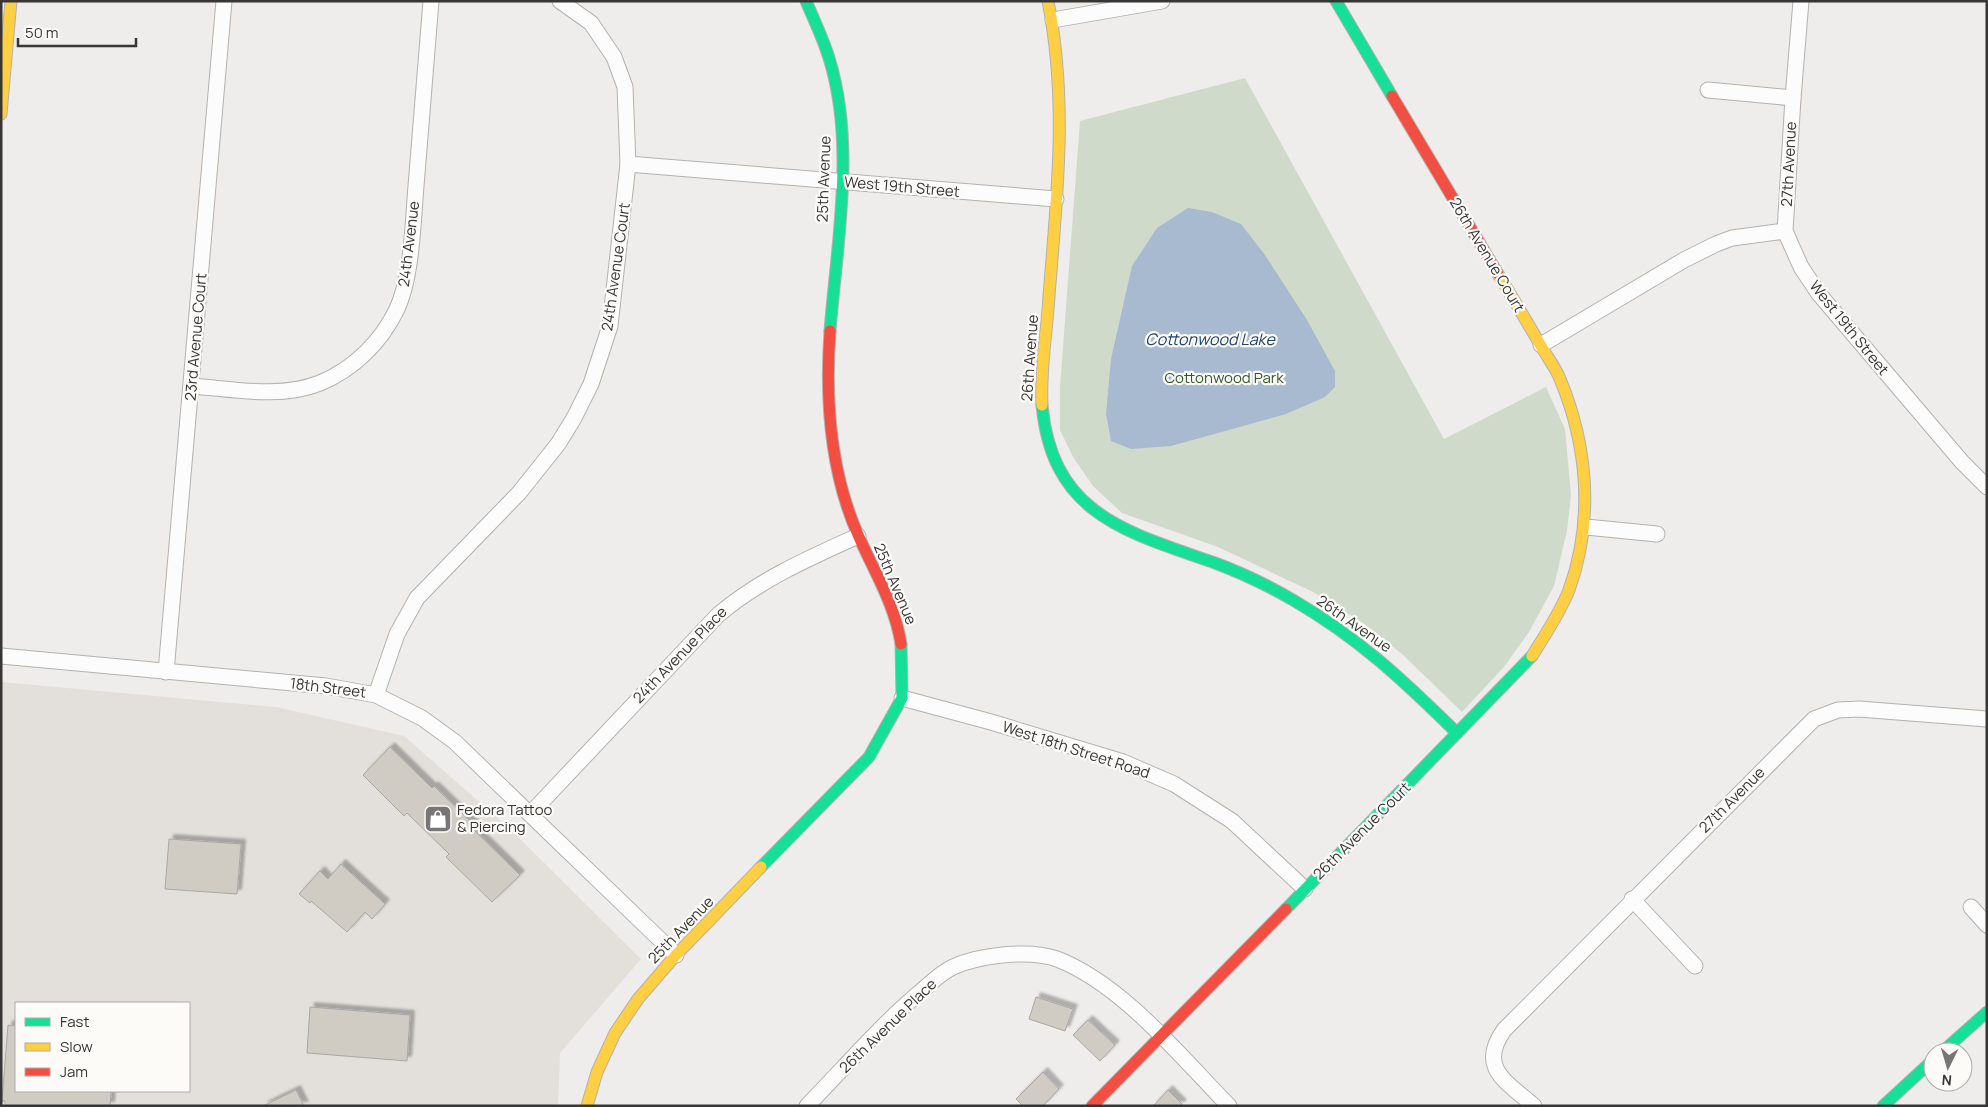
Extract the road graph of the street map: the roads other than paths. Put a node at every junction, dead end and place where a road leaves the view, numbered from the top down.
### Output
1 (11, 1) edge
2 (224, 1) edge
3 (431, 1) edge
4 (560, 1) edge
5 (806, 1) edge
6 (1048, 1) edge
7 (1162, 1) edge
8 (1336, 1) edge
9 (1802, 1) edge
10 (1053, 20) junction
11 (1708, 90) dead end
12 (1793, 98) junction
13 (1, 114) edge
14 (628, 164) junction
15 (842, 182) junction
16 (1056, 199) junction
17 (1786, 230) junction
18 (1541, 345) junction
19 (192, 386) junction
20 (1987, 487) edge
21 (1586, 527) junction
22 (1657, 534) dead end
23 (858, 536) junction
24 (1, 656) edge
25 (166, 672) junction
26 (376, 694) junction
27 (902, 698) junction
28 (1987, 719) edge
29 (1457, 734) junction
30 (531, 813) junction
31 (1305, 889) junction
32 (1632, 899) junction
33 (1971, 907) dead end
34 (1987, 925) edge
35 (676, 955) junction
36 (1695, 966) dead end
37 (1987, 1012) edge
38 (1160, 1036) junction
39 (1953, 1042) edge
40 (1923, 1069) edge
41 (587, 1106) edge
42 (807, 1106) edge
43 (1092, 1106) edge
44 (1230, 1106) edge
45 (1534, 1106) edge
46 (1883, 1106) edge

1 - 13 street
2 - 19 street, 23rd Avenue Court
3 - 19 street, 24th Avenue
4 - 14 street, 24th Avenue Court
5 - 15 street, 25th Avenue
6 - 10 street, 26th Avenue
7 - 10 street
8 - 18 street, 26th Avenue Court
9 - 12 street, 27th Avenue
10 - 16 street, 26th Avenue
11 - 12 street
12 - 17 street, 27th Avenue
14 - 15 street, West 19th Street
14 - 26 street, 24th Avenue Court
15 - 16 street, West 19th Street
15 - 23 street, 25th Avenue
16 - 29 street, 26th Avenue
17 - 18 street
17 - 20 street, West 19th Street
18 - 21 street, 26th Avenue Court
19 - 25 street, 23rd Avenue Court
21 - 22 street
21 - 29 street, 26th Avenue Court
23 - 27 street, 25th Avenue
23 - 30 street, 24th Avenue Place
24 - 25 street, 18th Street
25 - 26 street, 18th Street
26 - 30 street, 18th Street
27 - 31 street, West 18th Street Road
27 - 35 street, 25th Avenue
28 - 32 street, 27th Avenue
29 - 31 street, 26th Avenue Court
30 - 35 street, 18th Street
31 - 38 street, 26th Avenue Court
32 - 36 street
32 - 45 street, 27th Avenue
33 - 34 street
35 - 41 street, 25th Avenue
37 - 39 street
38 - 42 street, 26th Avenue Place
38 - 43 street, 26th Avenue Court
38 - 44 street, 26th Avenue Place
40 - 46 street

